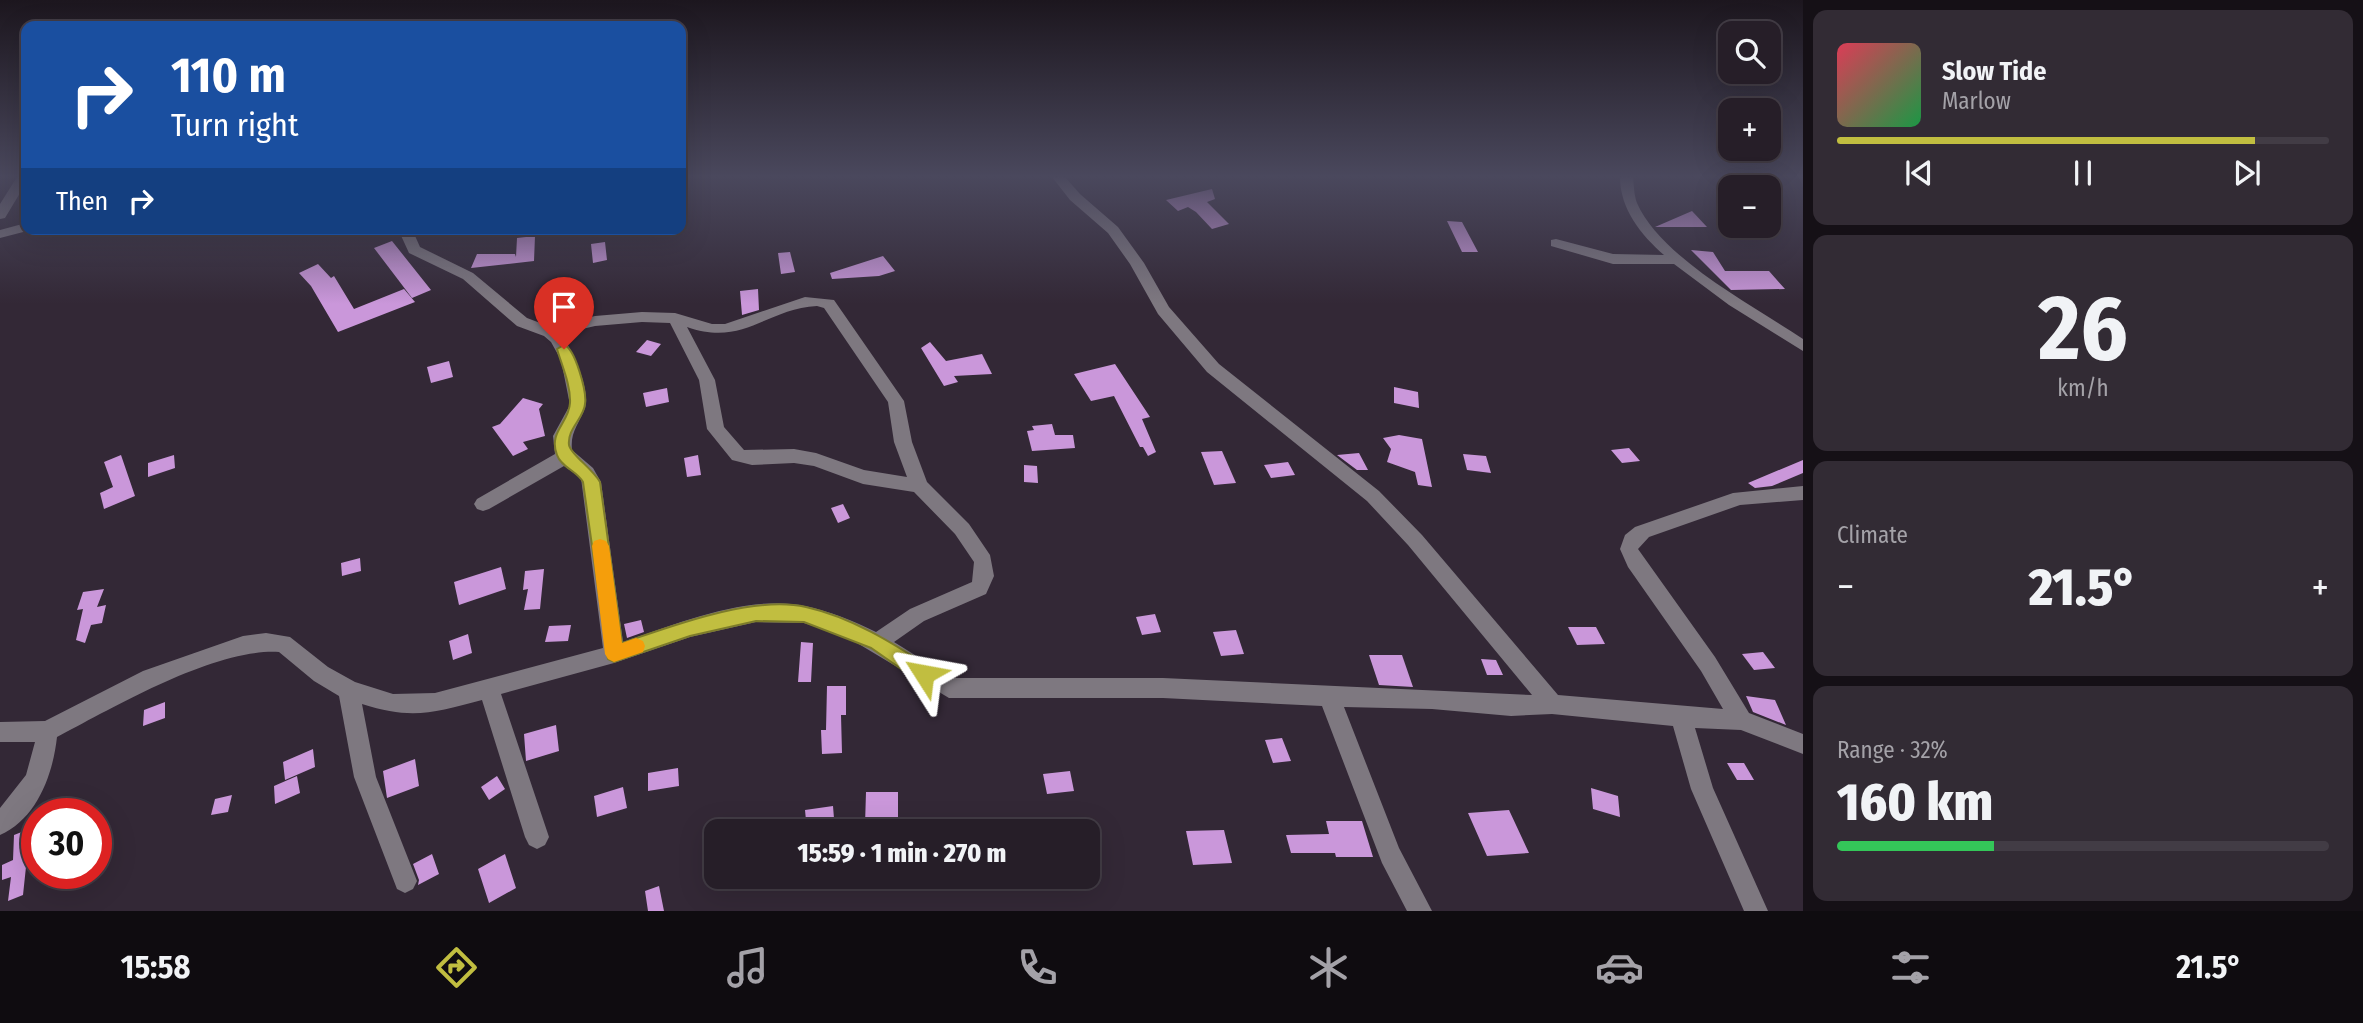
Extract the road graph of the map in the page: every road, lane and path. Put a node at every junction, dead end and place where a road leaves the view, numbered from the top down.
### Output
1 (1101, 220) edge
2 (1642, 220) edge
3 (21, 228) edge
4 (0, 234) edge
5 (408, 235) edge
6 (1556, 243) dead end
7 (1678, 260) junction
8 (675, 318) junction
9 (550, 332) junction
10 (1800, 342) edge
11 (565, 457) junction
12 (919, 486) junction
13 (1803, 493) edge
14 (484, 504) dead end
15 (877, 642) junction
16 (614, 654) junction
17 (489, 689) junction
18 (349, 690) junction
19 (1329, 697) junction
20 (1552, 704) junction
21 (1681, 718) junction
22 (1741, 720) junction
23 (47, 731) junction
24 (0, 732) edge
25 (1803, 744) edge
26 (4, 822) edge
27 (537, 836) dead end
28 (405, 881) dead end
29 (1420, 911) edge
30 (1756, 911) edge

1 - 20 street
2 - 7 street
3 - 4 street
5 - 9 street
6 - 7 street
7 - 10 street
8 - 9 street
8 - 12 street
8 - 12 street
9 - 11 street
11 - 14 street
11 - 16 street
12 - 15 street
13 - 22 street
15 - 16 street
15 - 19 street
16 - 17 street
17 - 18 street
17 - 27 street
18 - 23 street
18 - 28 street
19 - 20 street
19 - 29 street
20 - 21 street
21 - 22 street
21 - 30 street
22 - 25 street
23 - 24 street
23 - 26 street

